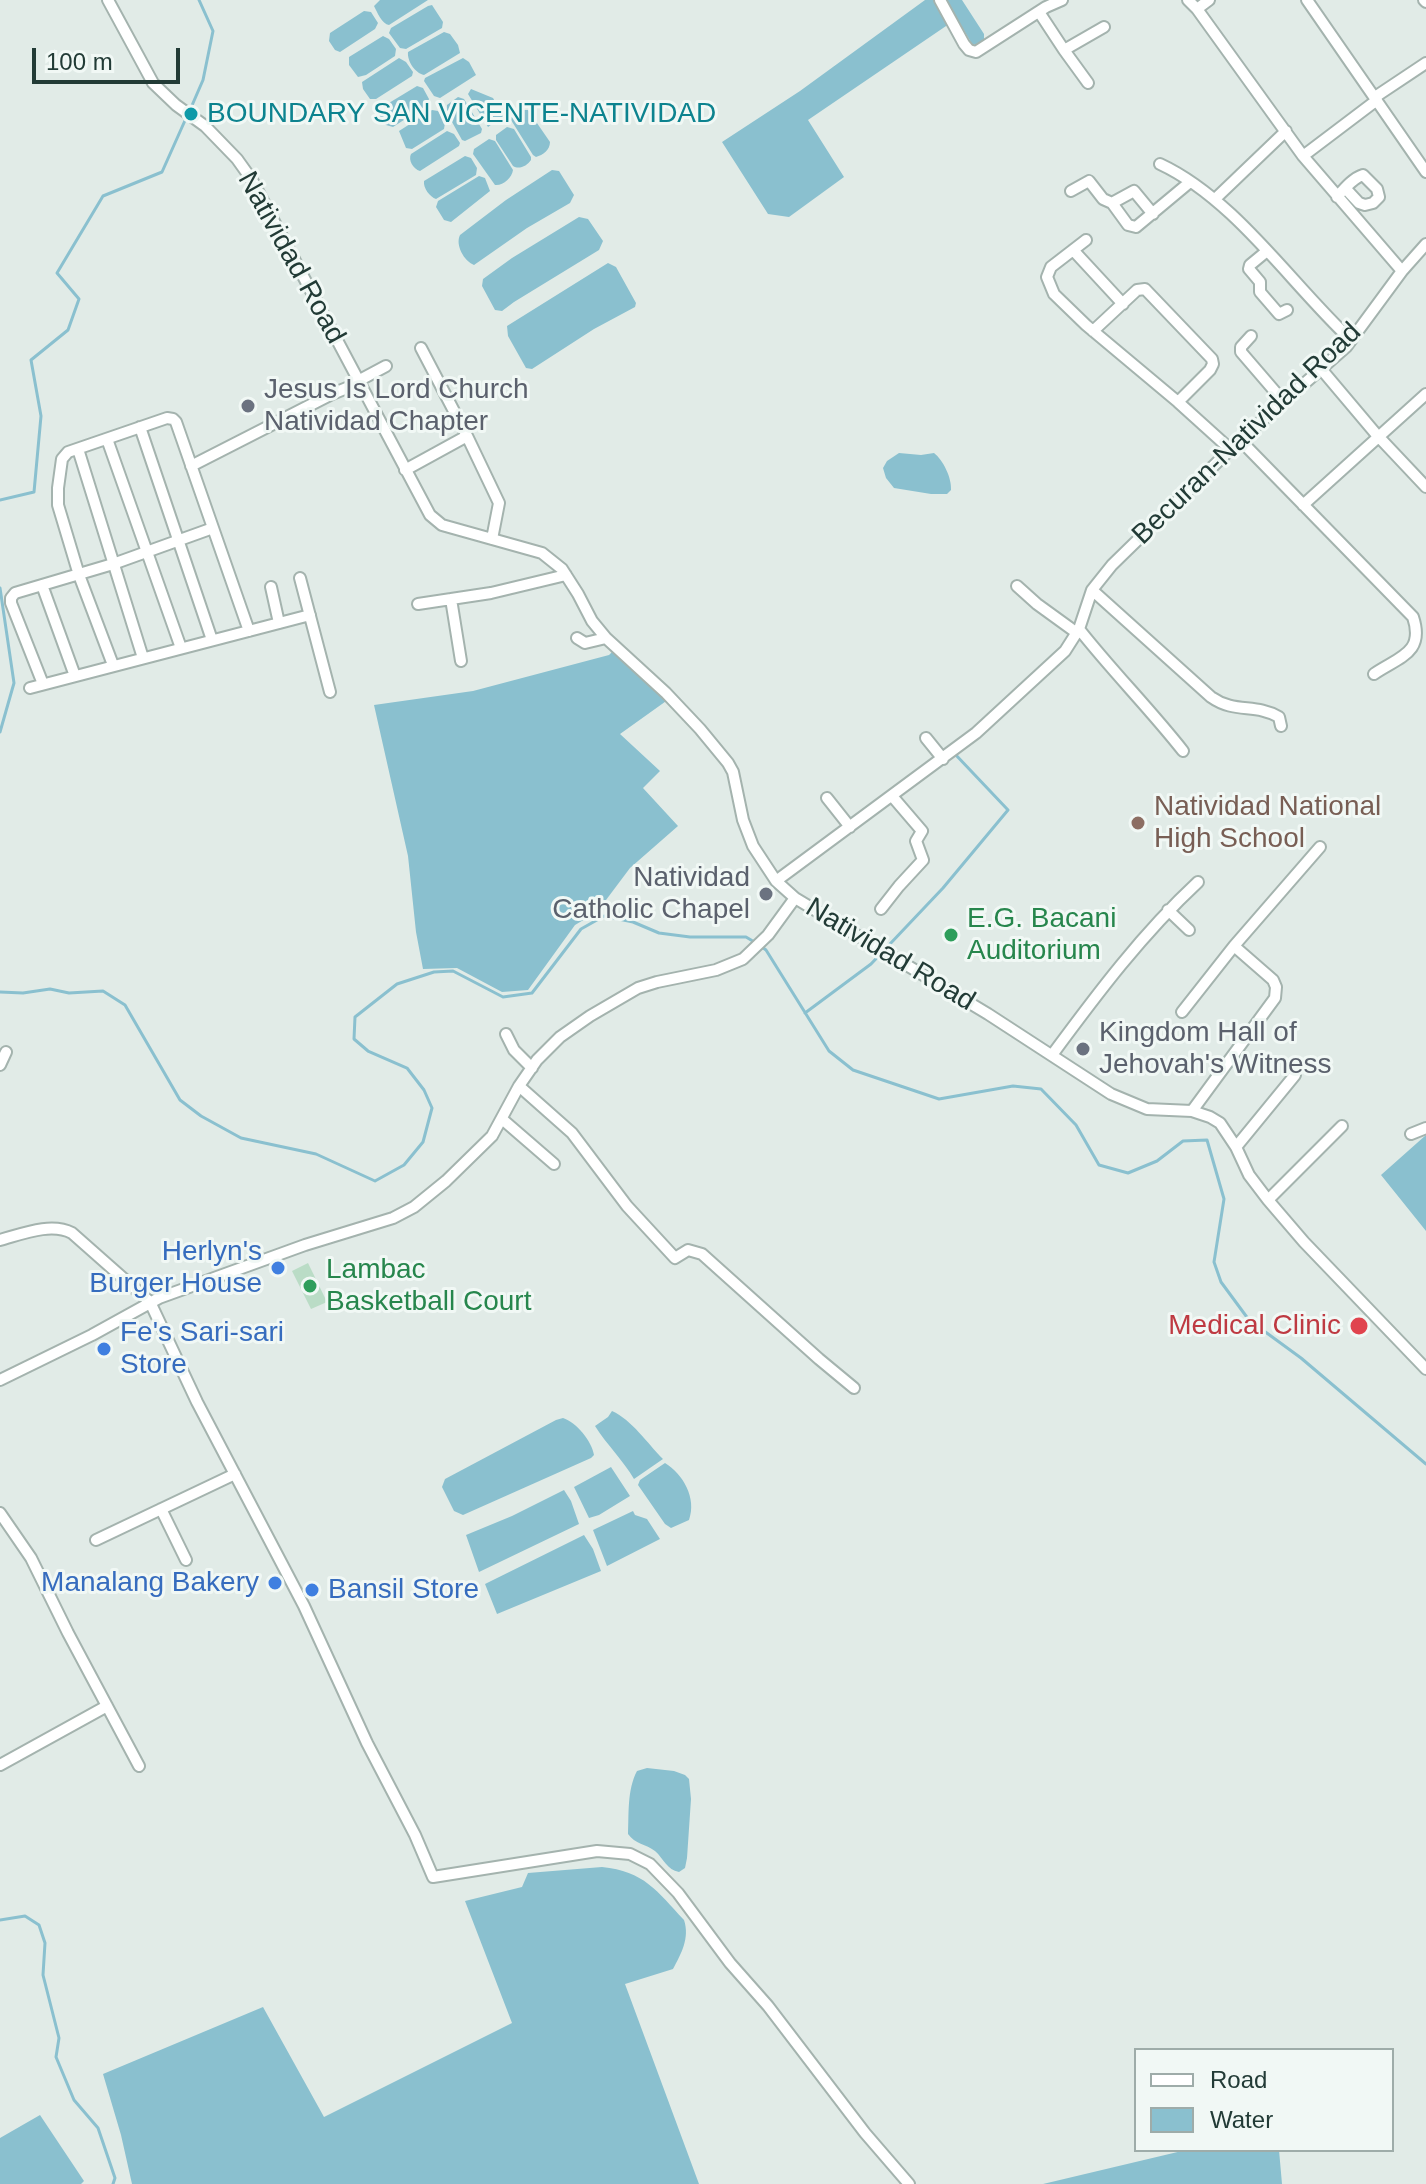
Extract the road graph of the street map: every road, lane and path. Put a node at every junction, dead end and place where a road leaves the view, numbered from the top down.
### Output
1 (108, 0) edge
2 (940, 0) edge
3 (1062, 0) edge
4 (1188, 0) edge
5 (1209, 0) edge
6 (1307, 0) edge
7 (1197, 9) junction
8 (1039, 12) junction
9 (1104, 27) dead end
10 (1064, 50) junction
11 (1426, 63) edge
12 (1088, 83) dead end
13 (1376, 98) junction
14 (1286, 131) junction
15 (1303, 156) junction
16 (1160, 164) dead end
17 (1426, 172) edge
18 (1190, 182) junction
19 (1345, 188) dead end
20 (1071, 191) dead end
21 (1337, 197) junction
22 (1215, 199) junction
23 (1112, 203) junction
24 (1153, 214) junction
25 (1086, 240) dead end
26 (1426, 244) edge
27 (1073, 250) junction
28 (1267, 251) junction
29 (1402, 271) junction
30 (1123, 304) junction
31 (1287, 310) dead end
32 (1093, 331) junction
33 (1251, 336) dead end
34 (1351, 340) junction
35 (421, 348) dead end
36 (386, 366) dead end
37 (1322, 370) junction
38 (358, 382) junction
39 (1426, 394) edge
40 (1178, 402) junction
41 (1284, 402) junction
42 (140, 427) junction
43 (467, 436) junction
44 (1378, 436) junction
45 (107, 439) junction
46 (1240, 440) junction
47 (78, 449) junction
48 (1230, 449) junction
49 (191, 466) junction
50 (405, 470) junction
51 (1426, 487) edge
52 (1303, 505) junction
53 (213, 528) junction
54 (492, 539) junction
55 (179, 541) junction
56 (146, 553) junction
57 (113, 564) junction
58 (79, 575) junction
59 (566, 575) junction
60 (300, 578) dead end
61 (42, 585) junction
62 (1017, 586) dead end
63 (271, 587) dead end
64 (1092, 590) junction
65 (451, 599) junction
66 (418, 604) dead end
67 (310, 615) junction
68 (279, 623) junction
69 (249, 631) junction
70 (1078, 631) junction
71 (577, 638) dead end
72 (606, 638) junction
73 (212, 640) junction
74 (181, 648) junction
75 (143, 658) junction
76 (461, 661) dead end
77 (113, 665) junction
78 (1374, 674) dead end
79 (75, 676) junction
80 (43, 684) junction
81 (30, 688) dead end
82 (330, 692) dead end
83 (1281, 726) dead end
84 (926, 738) dead end
85 (1183, 751) dead end
86 (943, 759) junction
87 (892, 796) junction
88 (827, 798) dead end
89 (850, 827) junction
90 (1320, 847) dead end
91 (776, 881) junction
92 (1198, 882) dead end
93 (795, 898) junction
94 (881, 909) dead end
95 (1168, 910) junction
96 (1189, 930) dead end
97 (1234, 946) junction
98 (1182, 1012) dead end
99 (506, 1034) dead end
100 (6, 1052) dead end
101 (1052, 1055) junction
102 (0, 1065) edge
103 (532, 1068) junction
104 (1295, 1075) dead end
105 (519, 1086) junction
106 (1192, 1111) junction
107 (502, 1119) junction
108 (1342, 1126) dead end
109 (1426, 1128) edge
110 (1411, 1134) dead end
111 (1236, 1147) junction
112 (554, 1164) dead end
113 (1268, 1200) junction
114 (0, 1240) edge
115 (150, 1302) junction
116 (1426, 1369) edge
117 (0, 1380) edge
118 (854, 1388) dead end
119 (235, 1474) junction
120 (161, 1509) junction
121 (0, 1513) edge
122 (96, 1540) dead end
123 (186, 1560) dead end
124 (107, 1706) junction
125 (0, 1765) edge
126 (139, 1766) dead end
127 (909, 2184) edge

1 - 38 street, Natividad Road
2 - 8 street
3 - 8 street
4 - 7 street
5 - 7 street
6 - 13 street
7 - 14 street
8 - 10 street
9 - 10 street
10 - 12 street
11 - 13 street
13 - 15 street
13 - 17 street
14 - 15 street
14 - 22 street
15 - 21 street
16 - 18 street
18 - 22 street
18 - 24 street
19 - 21 street
20 - 23 street
21 - 29 street
22 - 28 street
23 - 24 street
23 - 24 street
25 - 27 street
26 - 29 street, Becuran-Natividad Road
27 - 30 street
27 - 32 street
28 - 31 street
28 - 34 street
29 - 34 street, Becuran-Natividad Road
30 - 32 street
30 - 40 street
32 - 40 street
33 - 41 street
34 - 37 street, Becuran-Natividad Road
35 - 43 street
36 - 38 street
37 - 41 street, Becuran-Natividad Road
37 - 44 street
38 - 49 street
38 - 50 street, Natividad Road
39 - 44 street
40 - 48 street
41 - 46 street, Becuran-Natividad Road
42 - 45 street
42 - 49 street
42 - 55 street
43 - 50 street
43 - 54 street
44 - 51 street
44 - 52 street
45 - 47 street
45 - 56 street
46 - 48 street, Becuran-Natividad Road
46 - 52 street
47 - 57 street
47 - 58 street
48 - 64 street, Becuran-Natividad Road
49 - 53 street
50 - 54 street, Natividad Road
52 - 78 street
53 - 55 street
53 - 69 street
54 - 59 street, Natividad Road
55 - 56 street
55 - 73 street
56 - 57 street
56 - 74 street
57 - 58 street
57 - 75 street
58 - 61 street
58 - 77 street
59 - 65 street
59 - 72 street, Natividad Road
60 - 67 street
61 - 79 street
61 - 80 street
62 - 70 street
63 - 68 street
64 - 70 street, Becuran-Natividad Road
64 - 83 street
65 - 66 street
65 - 76 street
67 - 68 street
67 - 82 street
68 - 69 street
69 - 73 street
70 - 85 street
70 - 86 street
71 - 72 street
72 - 91 street, Natividad Road
73 - 74 street
74 - 75 street
75 - 77 street
77 - 79 street
79 - 80 street
80 - 81 street
84 - 86 street
86 - 87 street
87 - 89 street
87 - 94 street
88 - 89 street
89 - 91 street
90 - 97 street
91 - 93 street, Natividad Road
92 - 95 street
93 - 101 street, Natividad Road
93 - 103 street
95 - 96 street
95 - 101 street
97 - 98 street
97 - 106 street
99 - 103 street
100 - 102 street
101 - 106 street, Natividad Road
103 - 105 street
104 - 111 street
105 - 107 street
105 - 118 street
106 - 111 street, Natividad Road
107 - 112 street
107 - 115 street
108 - 113 street
109 - 110 street
111 - 113 street, Natividad Road
113 - 116 street, Natividad Road
114 - 115 street
115 - 117 street
115 - 119 street
119 - 120 street
119 - 127 street
120 - 122 street
120 - 123 street
121 - 124 street
124 - 125 street
124 - 126 street

